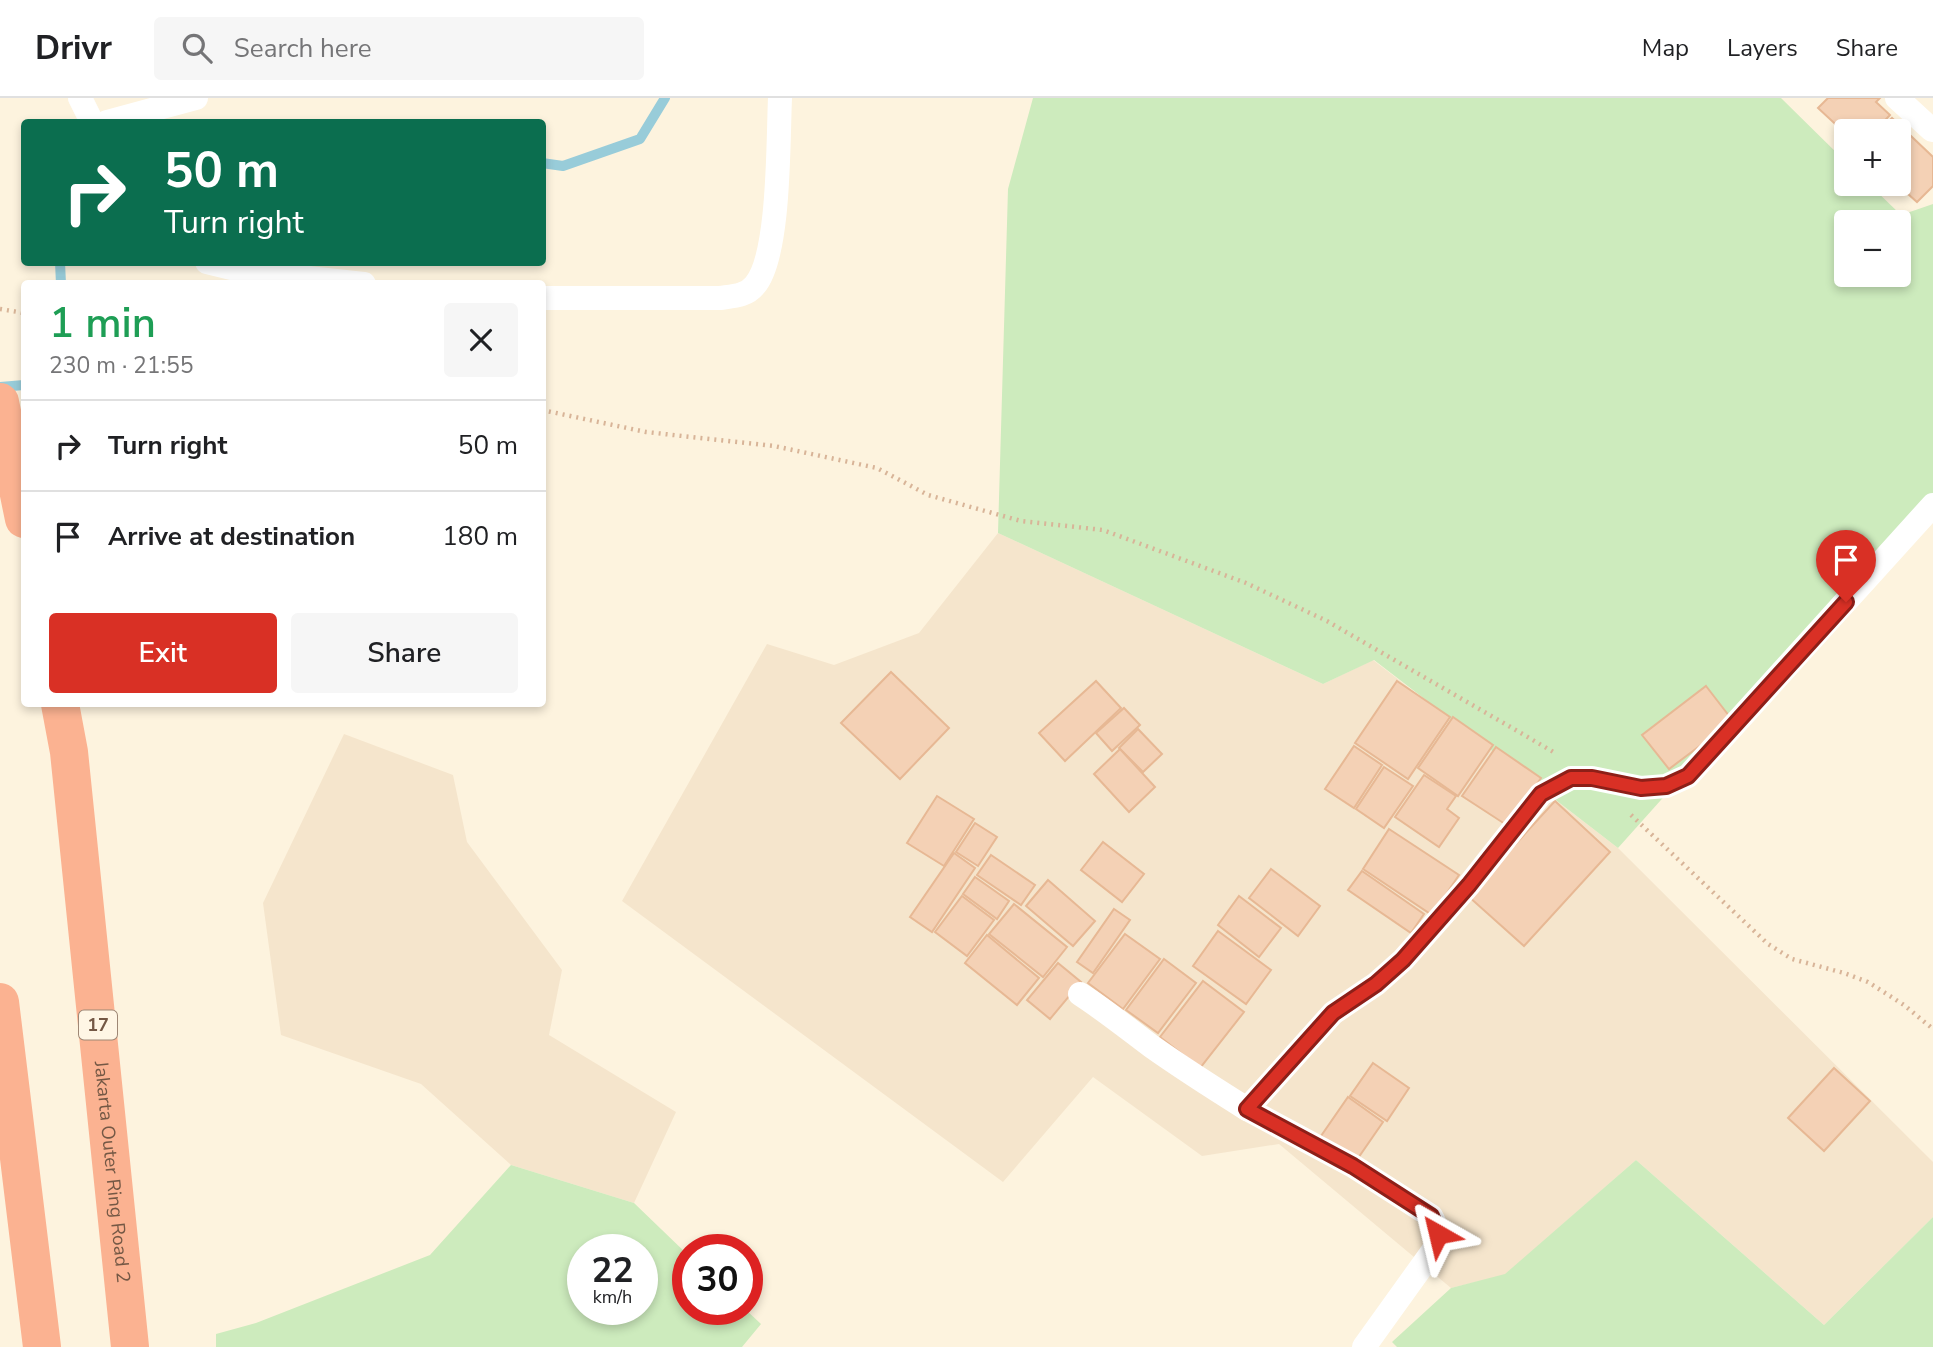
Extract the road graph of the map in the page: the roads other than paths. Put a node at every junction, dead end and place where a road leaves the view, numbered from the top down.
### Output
1 (80, 98) edge
2 (196, 98) edge
3 (780, 98) edge
4 (1896, 98) edge
5 (90, 119) edge
6 (118, 119) edge
7 (1932, 130) edge
8 (223, 266) edge
9 (327, 280) edge
10 (546, 298) edge
11 (0, 402) edge
12 (21, 503) edge
13 (1933, 505) edge
14 (61, 707) edge
15 (1080, 994) dead end
16 (0, 1002) edge
17 (1247, 1109) junction
18 (42, 1347) edge
19 (130, 1347) edge
20 (1364, 1347) edge

1 - 5 street
2 - 6 street
3 - 10 street
4 - 7 street
8 - 9 street
11 - 12 highway
13 - 17 street
14 - 19 highway, Jakarta Outer Ring Road 2 / 17
15 - 17 street
16 - 18 highway
17 - 20 street

